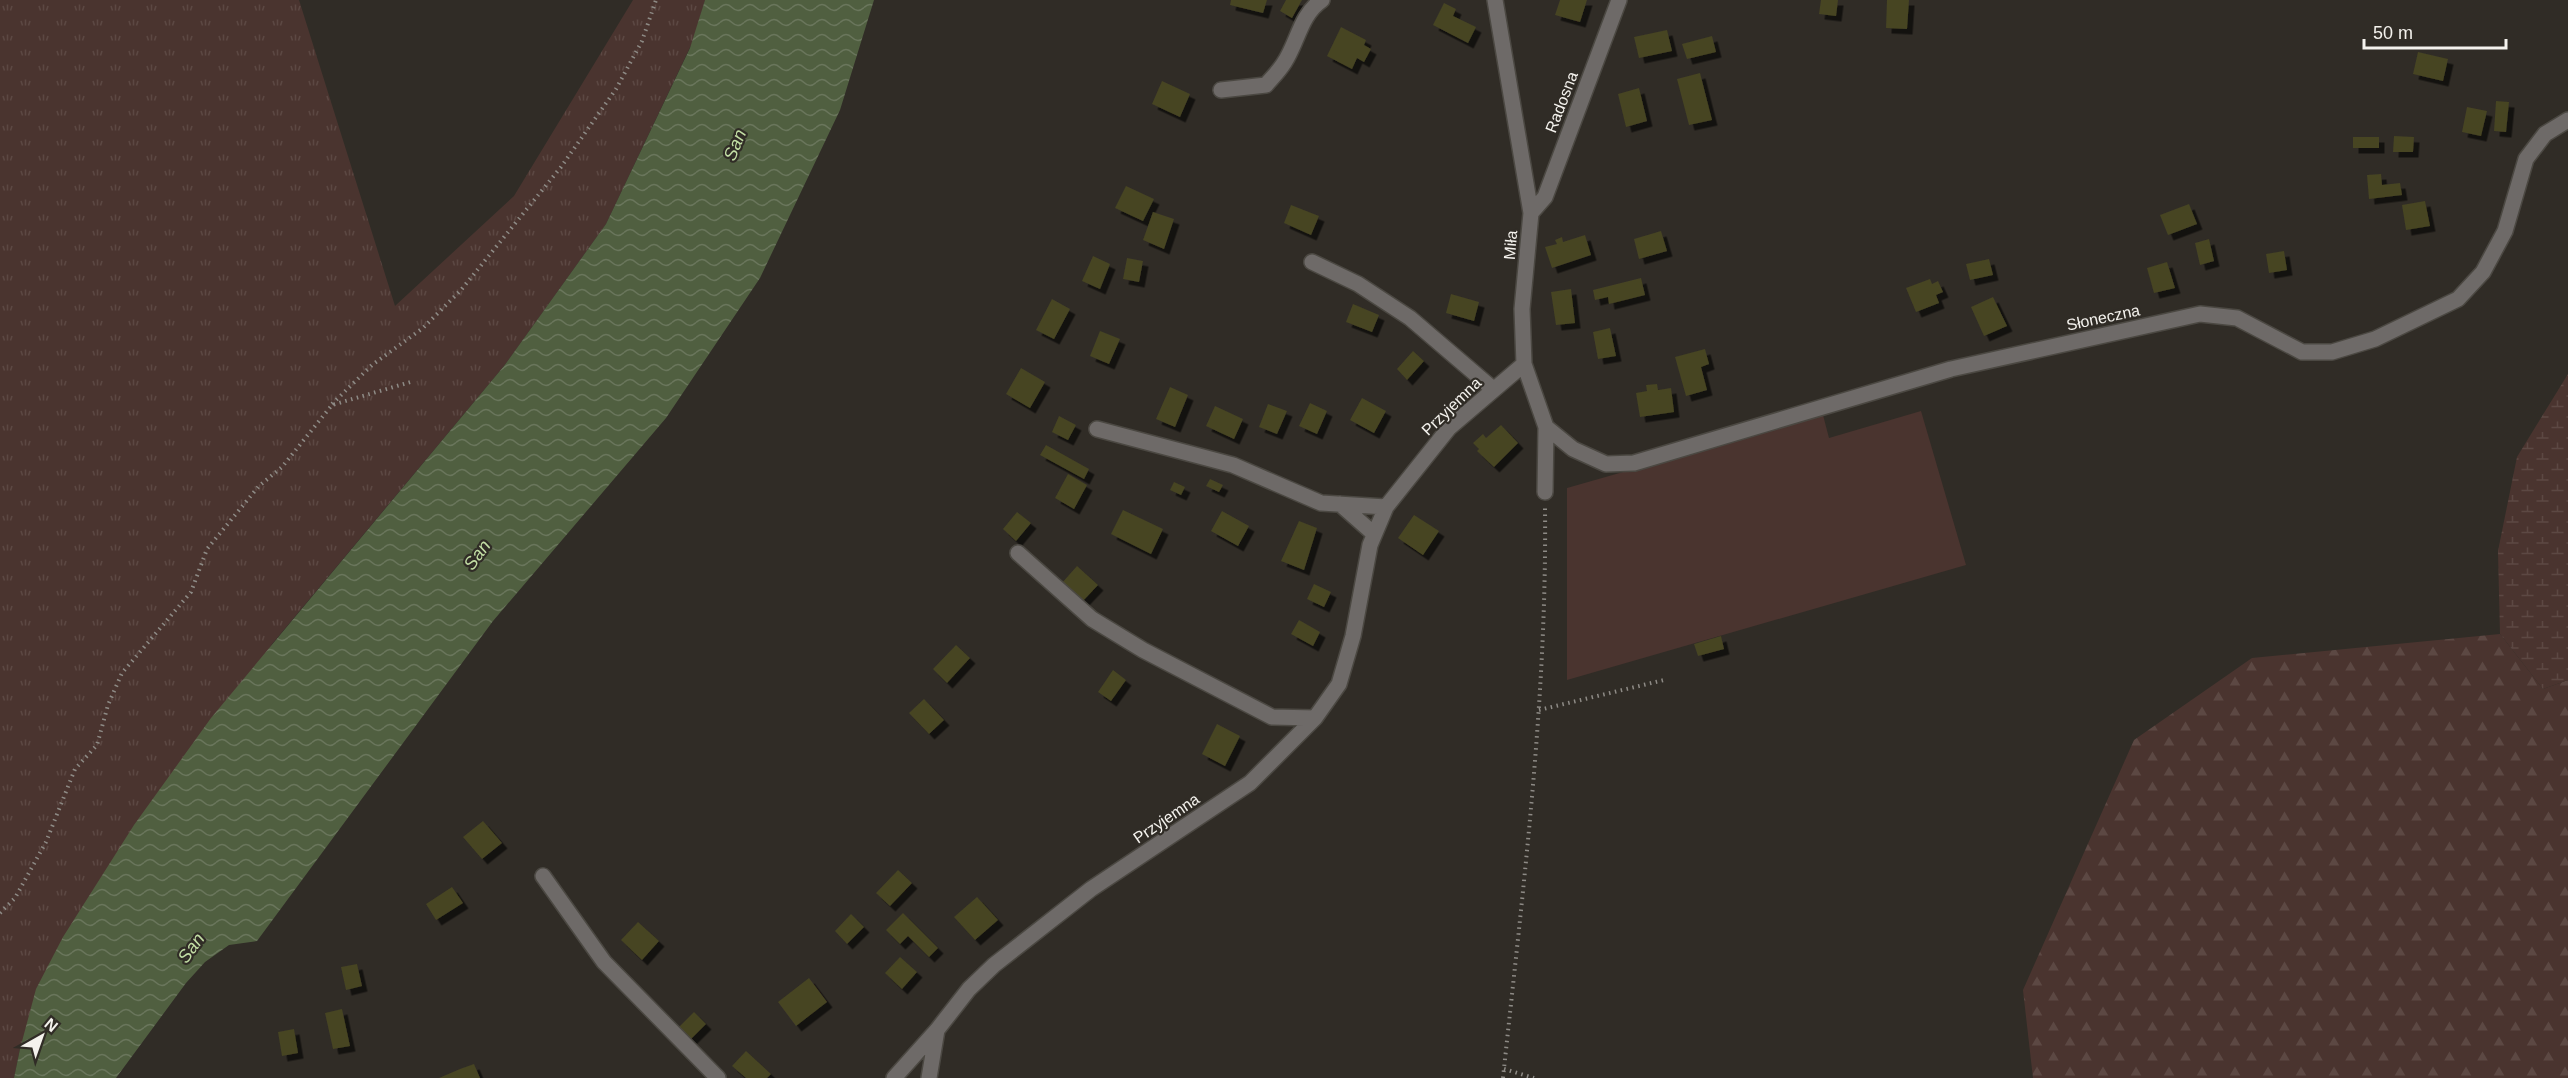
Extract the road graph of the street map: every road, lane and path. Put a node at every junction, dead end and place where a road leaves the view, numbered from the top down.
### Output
1 (656, 0) edge
2 (1322, 0) edge
3 (1494, 0) edge
4 (1619, 0) edge
5 (1221, 90) dead end
6 (2568, 120) edge
7 (1531, 213) junction
8 (1312, 262) dead end
9 (1524, 364) junction
10 (414, 381) dead end
11 (1493, 389) junction
12 (332, 405) junction
13 (1546, 427) junction
14 (1097, 429) dead end
15 (1545, 492) joint
16 (1340, 504) junction
17 (1386, 507) junction
18 (1374, 534) junction
19 (1018, 553) dead end
20 (1664, 680) dead end
21 (1539, 710) junction
22 (1315, 718) junction
23 (543, 876) dead end
24 (0, 913) edge
25 (937, 1030) junction
26 (1504, 1069) junction
27 (718, 1078) edge
28 (894, 1078) edge
29 (930, 1078) edge
30 (1503, 1078) edge
31 (1534, 1078) edge

1 - 12 path
2 - 5 street
3 - 7 street, Miła
4 - 7 street, Radosna
6 - 13 street, Słoneczna
7 - 9 street, Miła
8 - 11 street
9 - 11 street, Przyjemna
9 - 13 street, Miła
10 - 12 path
11 - 17 street, Przyjemna
12 - 24 path
13 - 15 street, Miła
14 - 16 street
15 - 21 path
16 - 17 street
16 - 18 street
17 - 18 street, Przyjemna
18 - 22 street, Przyjemna
19 - 22 street
20 - 21 path
21 - 26 path
22 - 25 street, Przyjemna
23 - 27 street
25 - 28 street, Przyjemna
25 - 29 street
26 - 30 path
26 - 31 path

